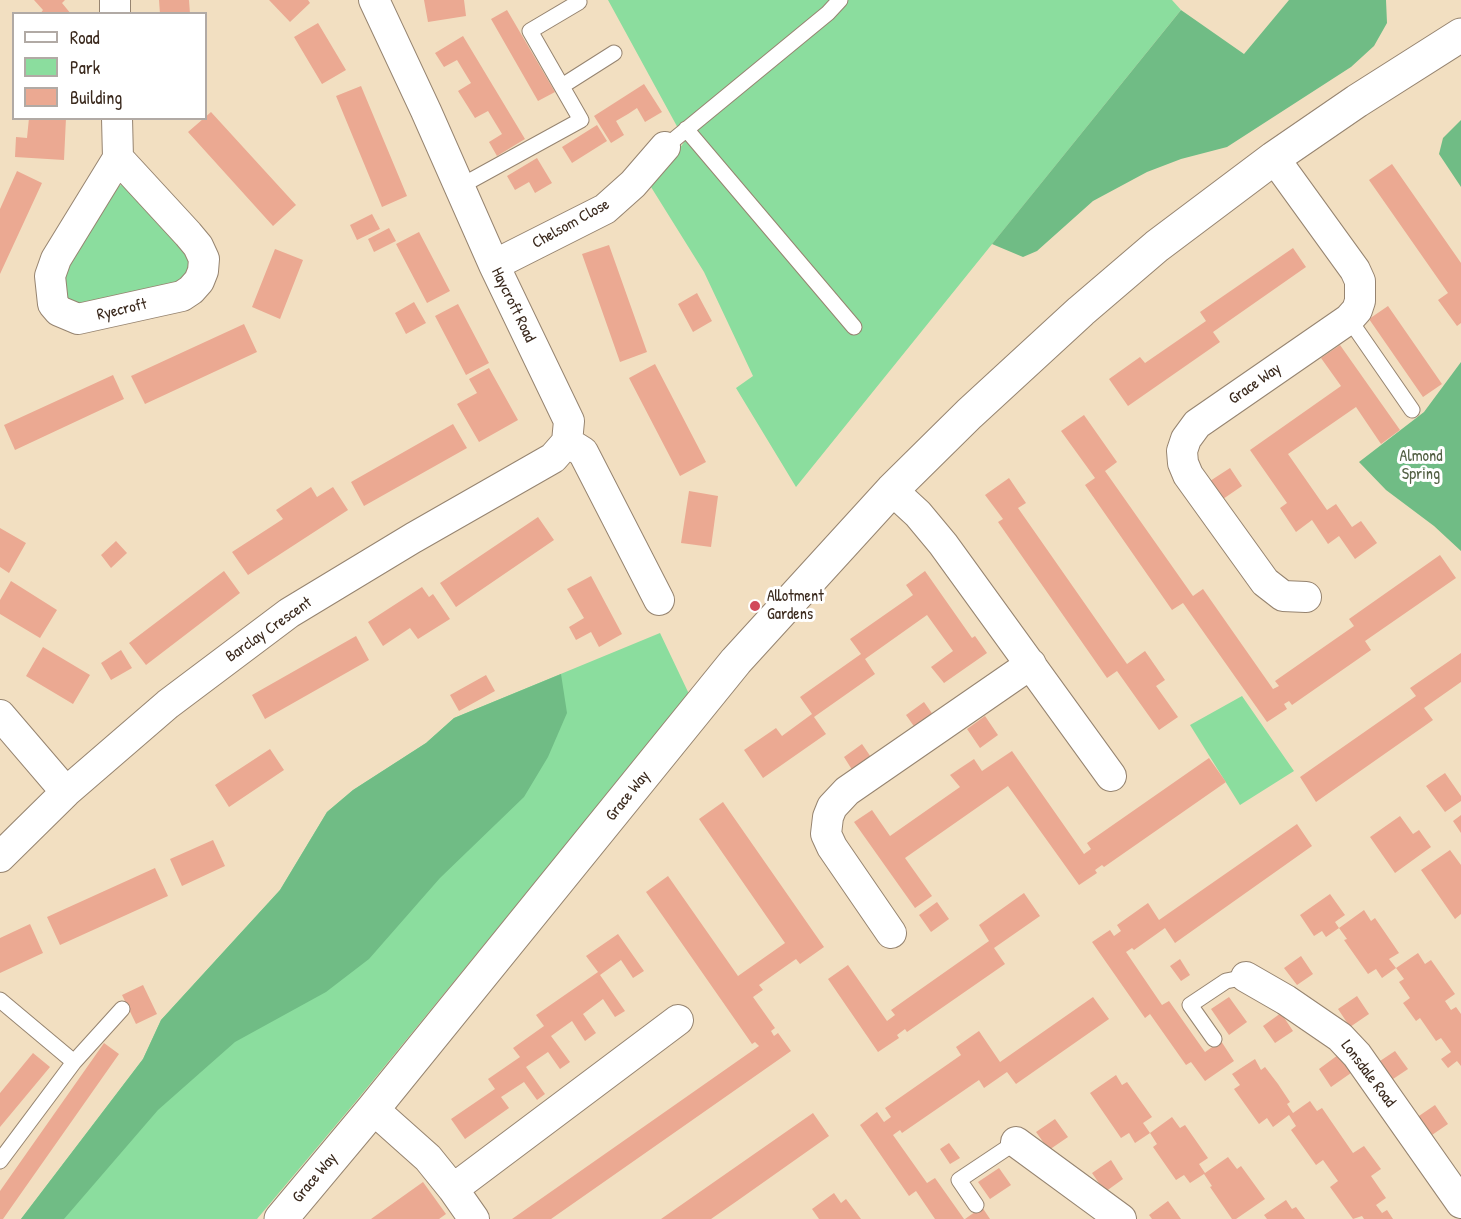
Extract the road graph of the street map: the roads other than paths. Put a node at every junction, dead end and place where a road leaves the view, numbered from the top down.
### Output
1 (374, 0) edge
2 (840, 0) edge
3 (579, 2) dead end
4 (1461, 35) edge
5 (614, 53) dead end
6 (562, 87) junction
7 (117, 120) edge
8 (675, 138) junction
9 (118, 158) junction
10 (1274, 158) junction
11 (459, 187) junction
12 (494, 265) junction
13 (1349, 319) junction
14 (854, 327) dead end
15 (1412, 410) dead end
16 (567, 442) junction
17 (892, 490) junction
18 (1306, 597) dead end
19 (660, 600) dead end
20 (1031, 664) junction
21 (0, 715) edge
22 (1111, 776) dead end
23 (66, 792) junction
24 (0, 857) edge
25 (891, 933) dead end
26 (1246, 977) joint
27 (0, 1000) edge
28 (122, 1009) dead end
29 (678, 1020) dead end
30 (1214, 1039) dead end
31 (74, 1062) junction
32 (373, 1109) junction
33 (1016, 1142) joint
34 (0, 1161) edge
35 (453, 1189) junction
36 (1461, 1203) edge
37 (976, 1205) dead end
38 (281, 1219) edge
39 (474, 1219) edge
40 (1121, 1219) edge

1 - 11 street, Haycroft Road
2 - 8 lane
3 - 6 lane
4 - 10 street, Grace Way
5 - 6 lane
6 - 11 lane
7 - 9 street
8 - 12 street, Chelsom Close
8 - 14 lane
9 - 9 street, Ryecroft
10 - 13 street
10 - 17 street, Grace Way
11 - 12 street, Haycroft Road
12 - 16 street, Haycroft Road
13 - 15 lane
13 - 18 street, Grace Way
16 - 19 street
16 - 23 street, Barclay Crescent
17 - 20 street
17 - 32 street, Grace Way
20 - 22 street
20 - 25 street
21 - 23 street
23 - 24 street, Barclay Crescent
26 - 30 lane
26 - 36 street, Lonsdale Road
27 - 31 lane
28 - 31 lane
29 - 35 street
31 - 34 lane
32 - 35 street
32 - 38 street, Grace Way
33 - 37 lane
33 - 40 street
35 - 39 street

